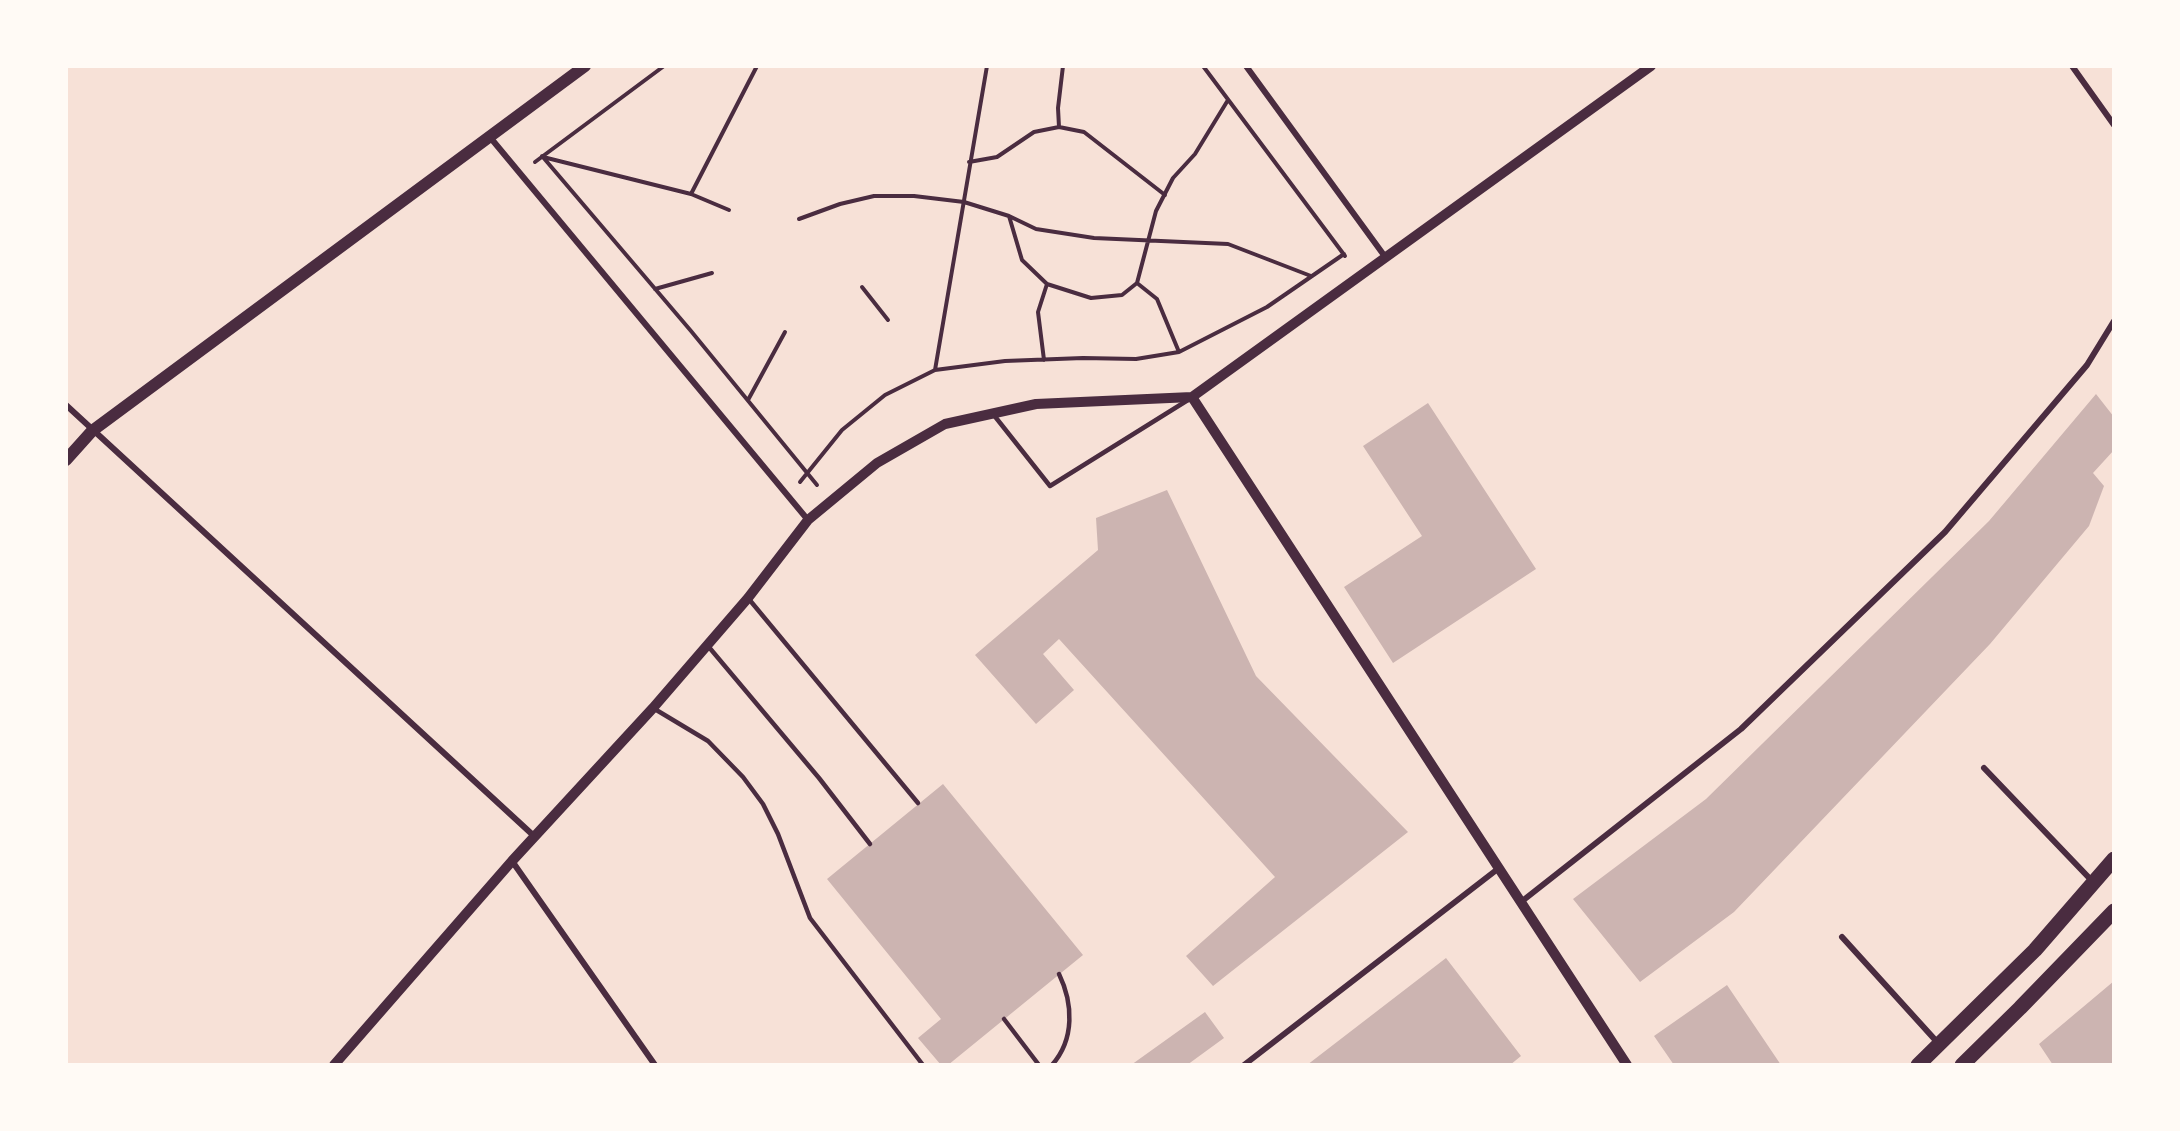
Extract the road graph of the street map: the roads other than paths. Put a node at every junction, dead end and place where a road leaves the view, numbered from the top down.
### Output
1 (585, 66) edge
2 (1246, 66) edge
3 (1651, 66) edge
4 (2072, 66) edge
5 (2114, 124) edge
6 (489, 135) junction
7 (1386, 258) junction
8 (2114, 321) edge
9 (1192, 397) junction
10 (66, 405) edge
11 (993, 414) junction
12 (92, 431) junction
13 (66, 460) edge
14 (808, 520) junction
15 (748, 598) junction
16 (707, 645) junction
17 (653, 708) junction
18 (1984, 768) dead end
19 (918, 803) dead end
20 (534, 836) junction
21 (870, 844) dead end
22 (2114, 859) edge
23 (512, 861) junction
24 (1499, 868) junction
25 (2094, 883) junction
26 (1521, 902) junction
27 (2114, 911) edge
28 (1842, 936) dead end
29 (1059, 974) dead end
30 (1004, 1019) dead end
31 (1940, 1045) junction
32 (334, 1065) edge
33 (655, 1065) edge
34 (923, 1065) edge
35 (1039, 1065) edge
36 (1052, 1065) edge
37 (1244, 1065) edge
38 (1627, 1065) edge
39 (1918, 1065) edge
40 (1962, 1065) edge

1 - 6 main road
2 - 7 street
3 - 7 street
4 - 5 street
6 - 12 main road
6 - 14 street
7 - 9 street
8 - 26 street
9 - 11 street
9 - 11 lane
9 - 24 street
10 - 12 street
11 - 14 street
12 - 13 main road
12 - 20 street
14 - 15 street
15 - 16 street
15 - 19 lane
16 - 17 street
16 - 21 lane
17 - 20 street
17 - 34 lane
18 - 25 street
20 - 23 street
22 - 25 main road
23 - 32 street
23 - 33 street
24 - 26 street
24 - 37 street
25 - 31 main road
26 - 38 street
27 - 40 main road
28 - 31 street
29 - 36 lane
30 - 35 lane
31 - 39 main road

